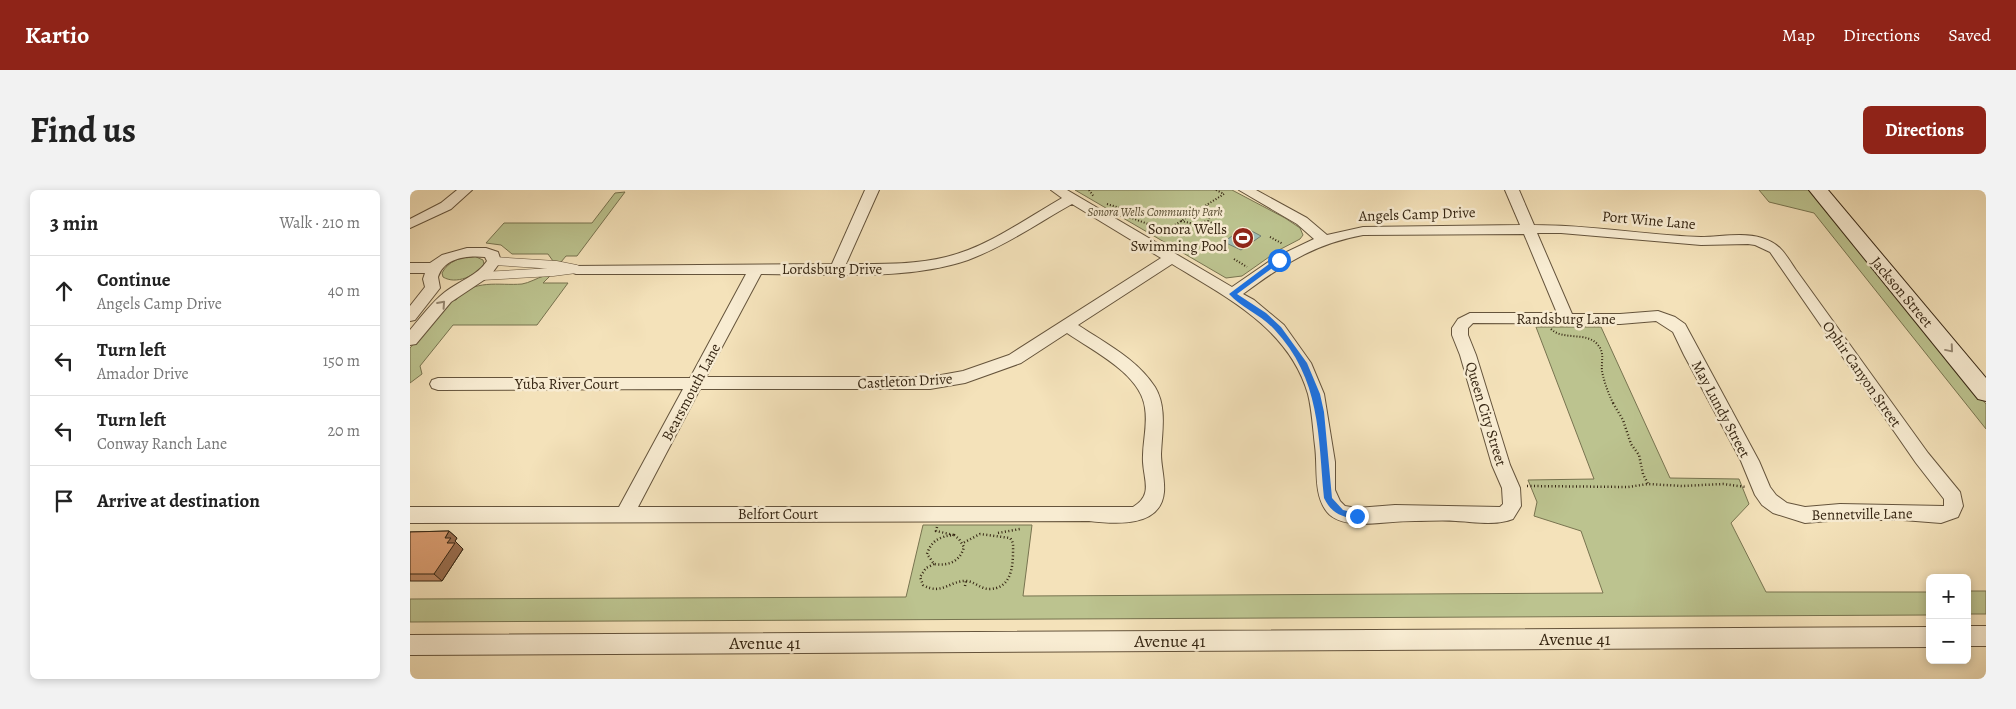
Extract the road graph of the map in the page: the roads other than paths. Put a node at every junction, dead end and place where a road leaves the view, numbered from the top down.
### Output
1 (465, 190) edge
2 (872, 190) edge
3 (1246, 190) edge
4 (1512, 190) edge
5 (1818, 190) edge
6 (1834, 190) edge
7 (1065, 194) edge
8 (410, 224) edge
9 (1529, 229) junction
10 (1322, 239) junction
11 (1766, 244) joint
12 (1171, 258) junction
13 (494, 261) junction
14 (543, 265) junction
15 (410, 268) edge
16 (435, 268) junction
17 (576, 269) junction
18 (756, 269) junction
19 (837, 269) junction
20 (536, 273) junction
21 (482, 276) junction
22 (1233, 294) junction
23 (410, 316) edge
24 (1567, 319) junction
25 (1670, 321) joint
26 (1463, 322) joint
27 (1068, 326) junction
28 (410, 340) edge
29 (1986, 369) edge
30 (438, 384) dead end
31 (695, 384) junction
32 (1986, 393) edge
33 (1769, 500) joint
34 (1954, 506) joint
35 (625, 514) junction
36 (410, 515) edge
37 (1971, 636) edge
38 (1986, 636) edge
39 (1926, 637) edge
40 (410, 645) edge

1 - 8 street
2 - 19 street
3 - 10 street
4 - 9 street
5 -> 32 street, Jackson Street
6 - 29 street, Jackson Street
7 - 12 street
7 - 19 street, Lordsburg Drive
9 - 10 street, Angels Camp Drive
9 - 11 street, Port Wine Lane
9 - 24 street
10 - 22 street, Angels Camp Drive
11 - 34 street, Ophir Canyon Street
12 - 22 street
12 - 27 street, Castleton Drive
13 - 14 lane, Lordsburg Drive
13 - 16 street
13 - 21 street
14 - 17 lane, Lordsburg Drive
14 - 20 lane
15 - 16 street
16 - 23 street
17 - 18 street, Lordsburg Drive
17 - 20 lane, Lordsburg Drive
18 - 19 street, Lordsburg Drive
18 - 31 street, Bearsmouth Lane
20 - 21 lane, Lordsburg Drive
28 -> 21 street
22 - 26 street, Queen City Street
24 - 25 street, Randsburg Lane
24 - 26 street, Randsburg Lane
25 - 33 street, May Lundy Street
27 - 31 street, Castleton Drive
27 - 35 street, Belfort Court
30 - 31 street, Yuba River Court
31 - 35 street, Bearsmouth Lane
33 - 34 street, Bennetville Lane
35 - 36 street, Belfort Court
37 - 38 street
39 - 40 street, Avenue 41

